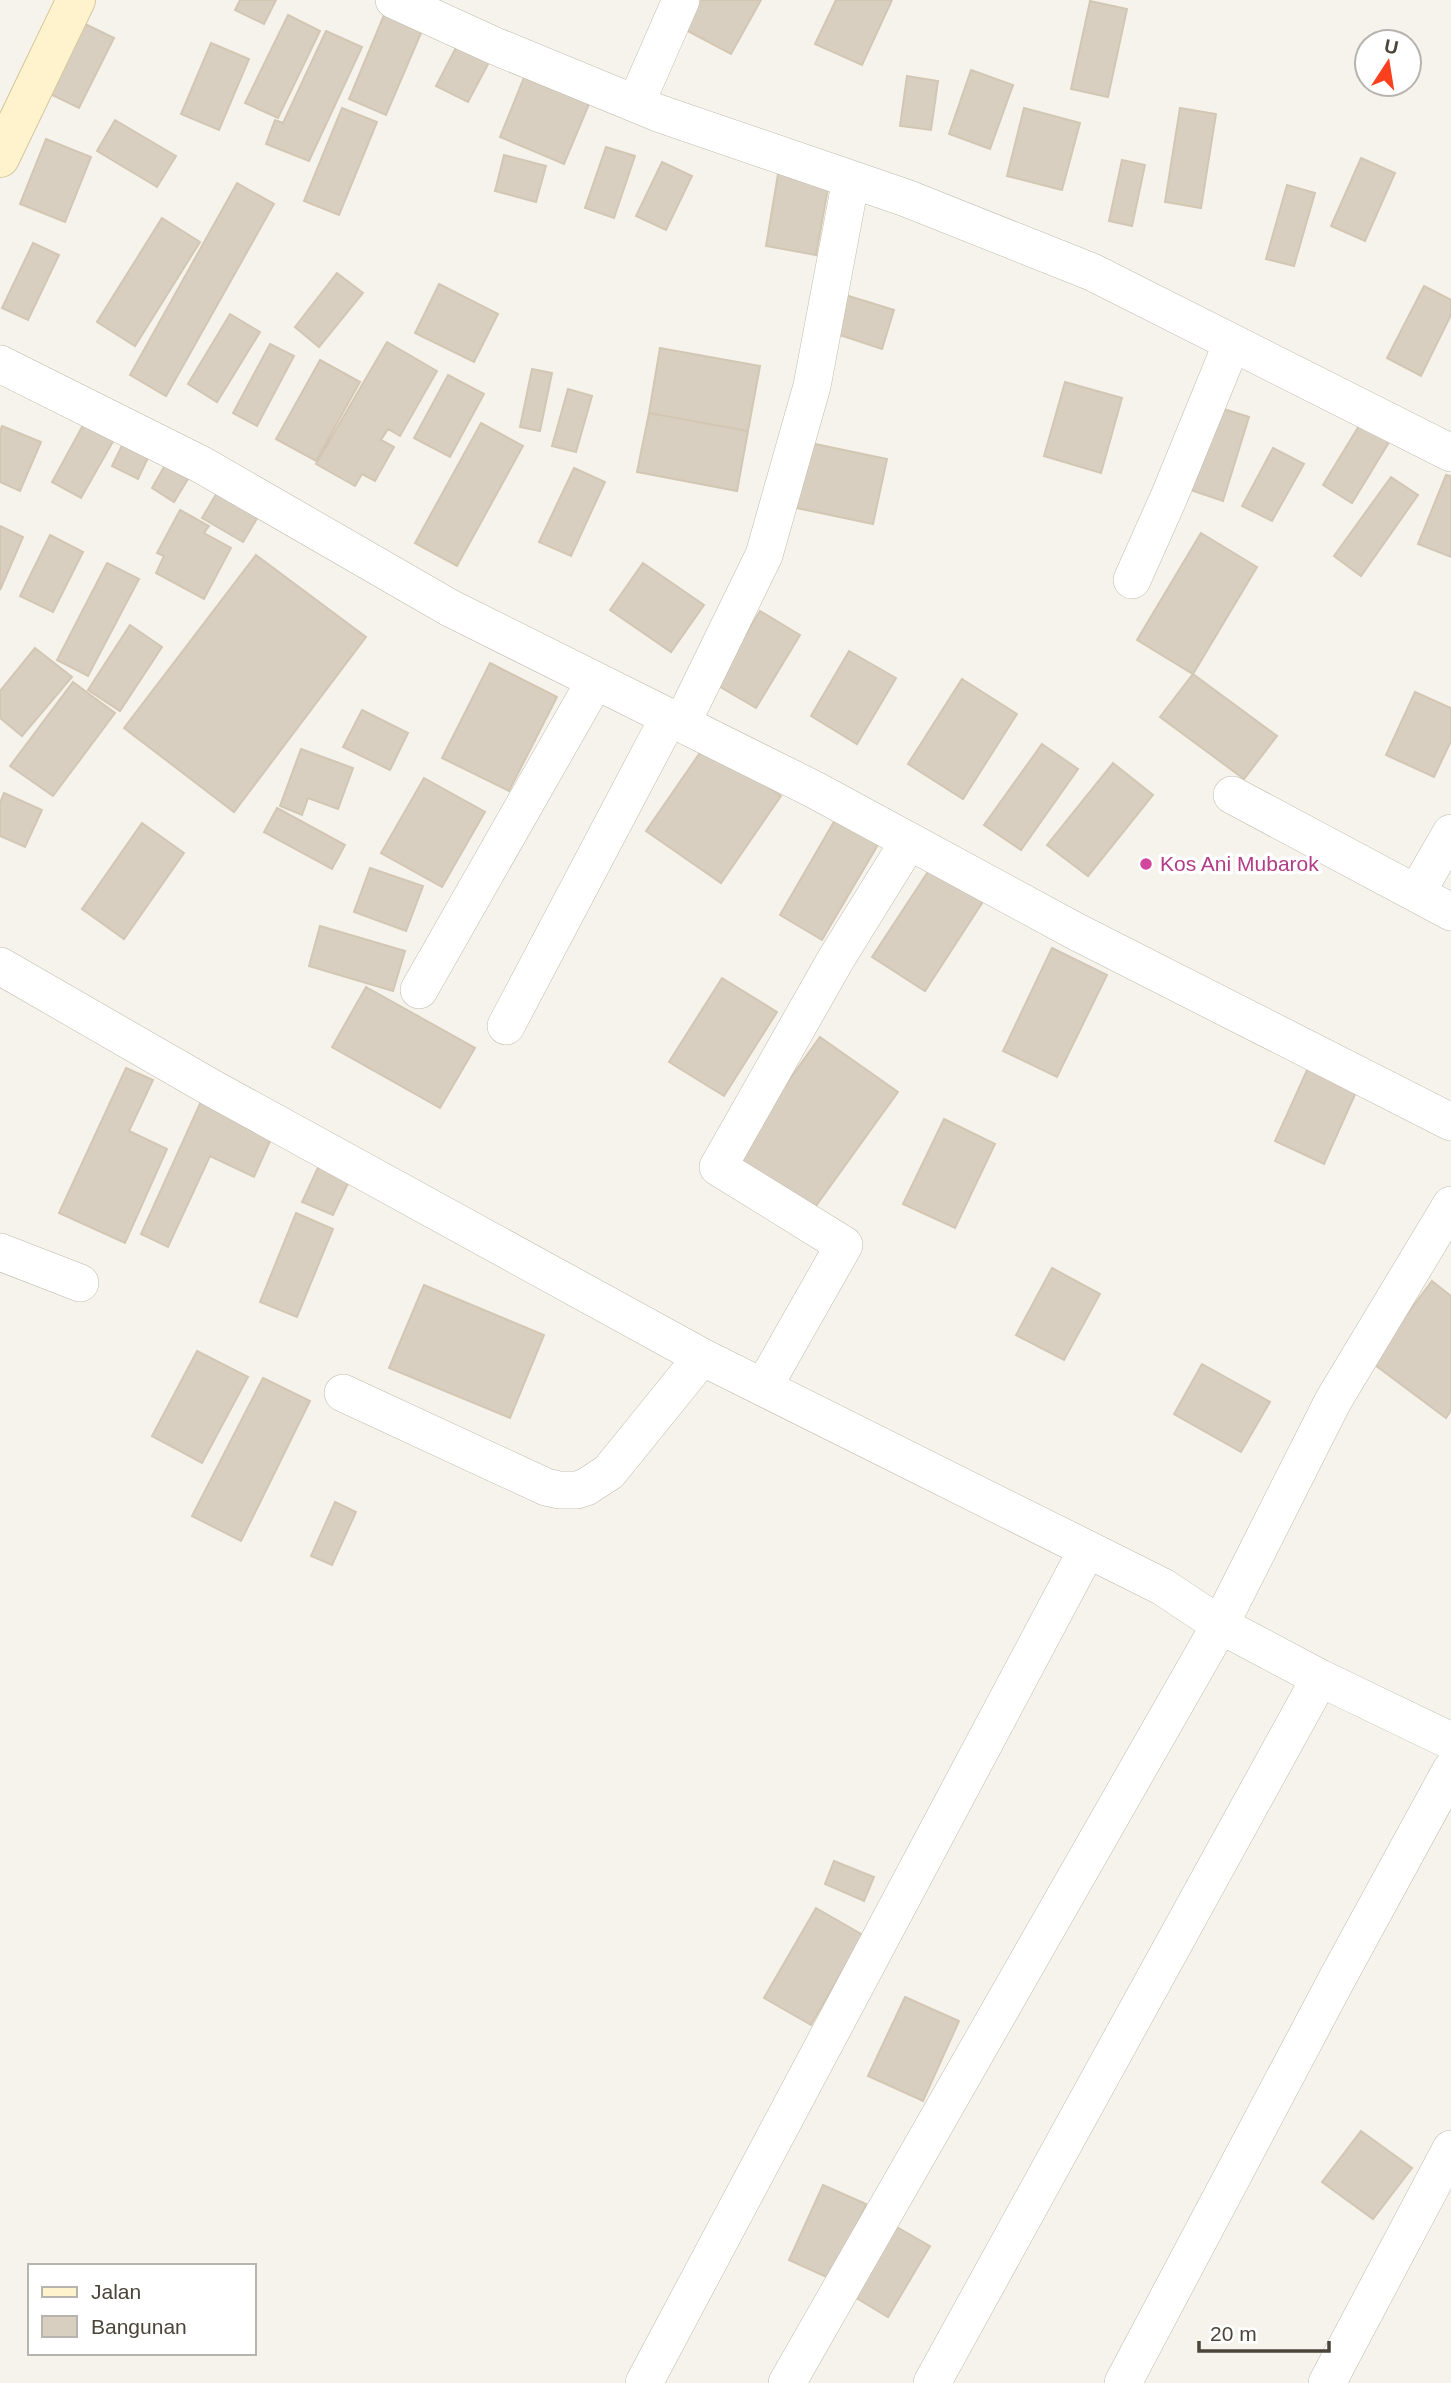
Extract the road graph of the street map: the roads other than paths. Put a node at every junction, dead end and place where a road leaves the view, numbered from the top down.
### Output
1 (76, 0) edge
2 (394, 0) edge
3 (681, 0) edge
4 (636, 103) junction
5 (0, 158) edge
6 (850, 179) junction
7 (1232, 343) junction
8 (0, 364) edge
9 (1451, 453) edge
10 (1132, 580) dead end
11 (595, 681) junction
12 (675, 720) junction
13 (1232, 795) dead end
14 (1451, 833) edge
15 (909, 841) junction
16 (1417, 892) junction
17 (1451, 912) edge
18 (0, 967) edge
19 (419, 990) dead end
20 (506, 1026) dead end
21 (1451, 1122) edge
22 (1451, 1205) edge
23 (0, 1252) edge
24 (80, 1283) dead end
25 (702, 1357) junction
26 (764, 1386) junction
27 (343, 1392) dead end
28 (1087, 1550) junction
29 (1220, 1625) junction
30 (1320, 1678) junction
31 (1451, 1741) edge
32 (1451, 1770) edge
33 (1451, 2149) edge
34 (644, 2383) edge
35 (787, 2383) edge
36 (932, 2383) edge
37 (1123, 2383) edge
38 (1327, 2383) edge

1 - 5 street
2 - 4 street
3 - 4 street
4 - 6 street
6 - 7 street
6 - 12 street
7 - 9 street
7 - 10 street
8 - 11 street
11 - 12 street
11 - 19 street
12 - 15 street
12 - 20 street
13 - 16 street
14 - 16 street
15 - 21 street
15 - 26 street
16 - 17 street
18 - 25 street
22 - 29 street
23 - 24 street
25 - 26 street
25 - 27 street
26 - 28 street
28 - 29 street
28 - 34 street
29 - 30 street
29 - 35 street
30 - 31 street
30 - 36 street
32 - 37 street
33 - 38 street

